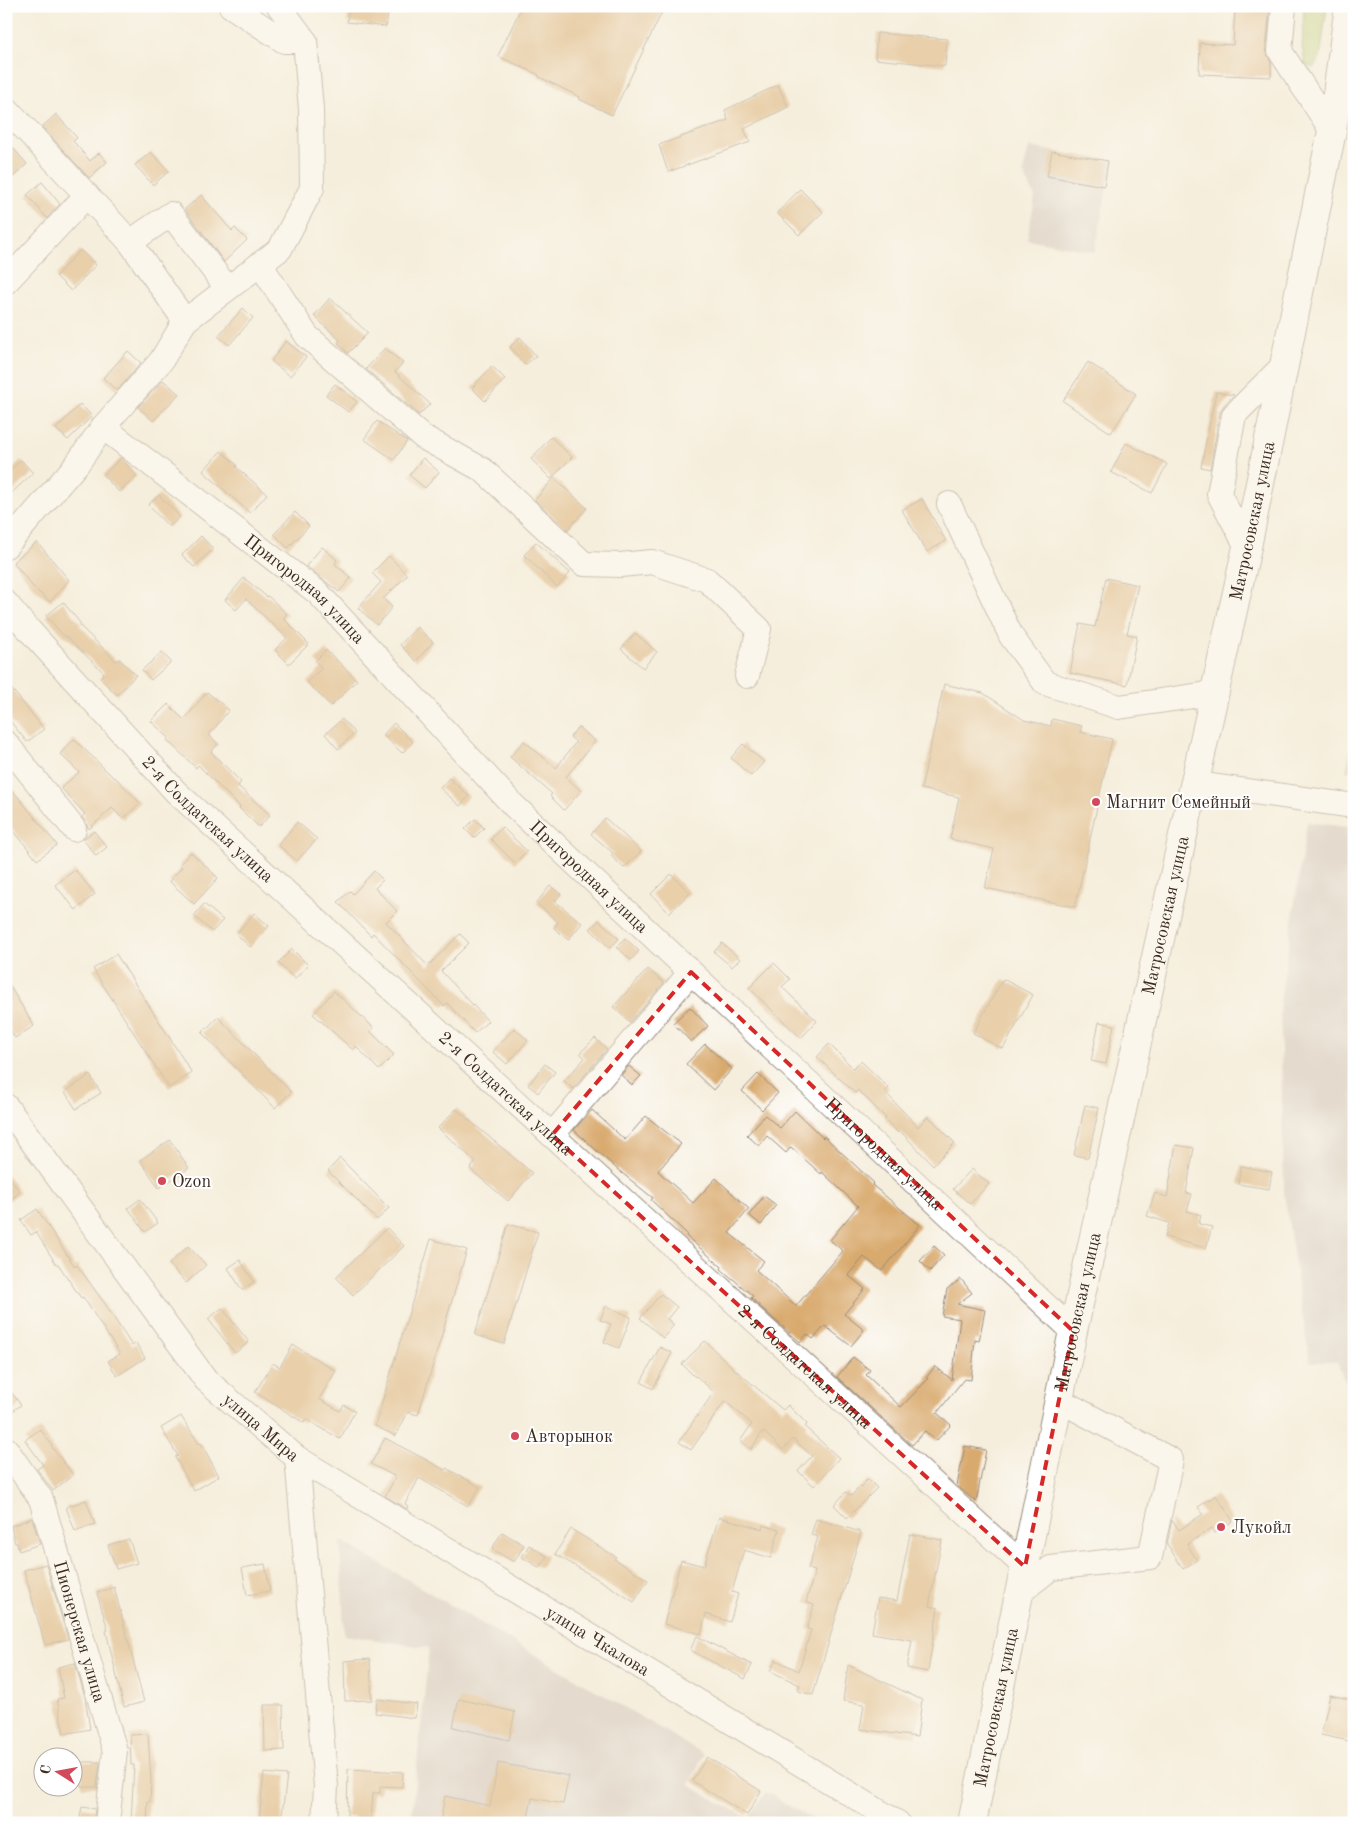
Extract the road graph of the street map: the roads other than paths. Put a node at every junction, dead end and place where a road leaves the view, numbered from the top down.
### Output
1 (231, 6) edge
2 (279, 6) edge
3 (1284, 6) edge
4 (1349, 6) edge
5 (305, 41) junction
6 (6, 108) edge
7 (1332, 131) junction
8 (87, 195) junction
9 (130, 242) junction
10 (260, 264) junction
11 (6, 282) edge
12 (227, 288) junction
13 (184, 321) junction
14 (1284, 365) junction
15 (103, 427) junction
16 (949, 504) dead end
17 (7, 543) edge
18 (1247, 547) junction
19 (6, 603) edge
20 (747, 676) dead end
21 (1214, 693) junction
22 (6, 743) edge
23 (1196, 784) junction
24 (1354, 806) edge
25 (74, 829) dead end
26 (691, 972) junction
27 (6, 1106) edge
28 (552, 1135) junction
29 (1073, 1331) junction
30 (1059, 1400) junction
31 (6, 1449) edge
32 (298, 1458) junction
33 (1022, 1580) junction
34 (107, 1823) edge
35 (324, 1823) edge
36 (898, 1823) edge
37 (972, 1823) edge

1 - 5 street
2 - 5 street
3 - 7 street
4 - 7 highway, Матросовская улица
5 - 10 street
6 - 8 street
7 - 14 highway, Матросовская улица
8 - 9 street
8 - 11 street
9 - 12 street
9 - 13 street
10 - 12 street
10 - 20 street
12 - 13 street
13 - 15 street
14 - 18 highway, Матросовская улица
14 - 18 street
15 - 17 street
15 - 26 street, Пригородная улица
16 - 21 street
18 - 21 highway, Матросовская улица
19 - 28 street, 2-я Солдатская улица
21 - 23 highway, Матросовская улица
22 - 25 street
23 - 24 street
23 - 29 highway, Матросовская улица
26 - 28 street
26 - 29 street, Пригородная улица
27 - 32 street, улица Мира
28 - 33 street, 2-я Солдатская улица
29 - 30 highway, Матросовская улица
30 - 33 highway, Матросовская улица
30 - 33 street
31 - 34 street, Пионерская улица
32 - 35 street, улица Мира
32 - 36 street, улица Чкалова
33 - 37 highway, Матросовская улица

